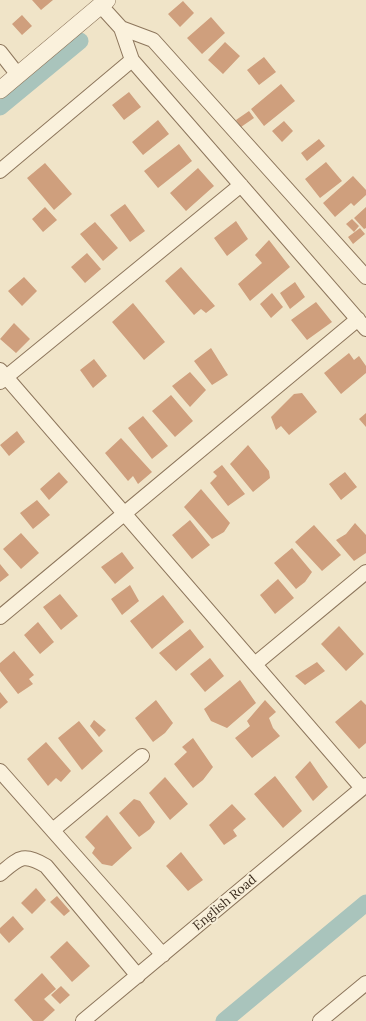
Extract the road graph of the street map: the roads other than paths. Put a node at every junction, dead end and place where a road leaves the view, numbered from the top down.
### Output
1 (104, 3) edge
2 (120, 28) junction
3 (0, 52) edge
4 (132, 60) junction
5 (18, 75) junction
6 (0, 90) edge
7 (0, 171) edge
8 (241, 185) junction
9 (366, 277) edge
10 (362, 324) edge
11 (2, 376) edge
12 (124, 514) junction
13 (366, 572) edge
14 (0, 617) edge
15 (255, 664) junction
16 (142, 756) dead end
17 (0, 771) edge
18 (364, 786) edge
19 (52, 830) junction
20 (0, 874) edge
21 (163, 955) junction
22 (138, 976) junction
23 (366, 984) edge
24 (83, 1021) edge
25 (320, 1021) edge

1 - 2 street
1 - 5 street
2 - 4 street
2 - 9 street
3 - 5 street
4 - 7 street
4 - 8 street
5 - 6 street
8 - 10 street
8 - 11 street
10 - 12 street
11 - 12 street
12 - 14 street
12 - 15 street
13 - 15 street
15 - 18 street
16 - 19 street
17 - 19 street
18 - 21 street, English Road
19 - 21 street
20 - 22 street
21 - 22 street, English Road
22 - 24 street, English Road
23 - 25 street

